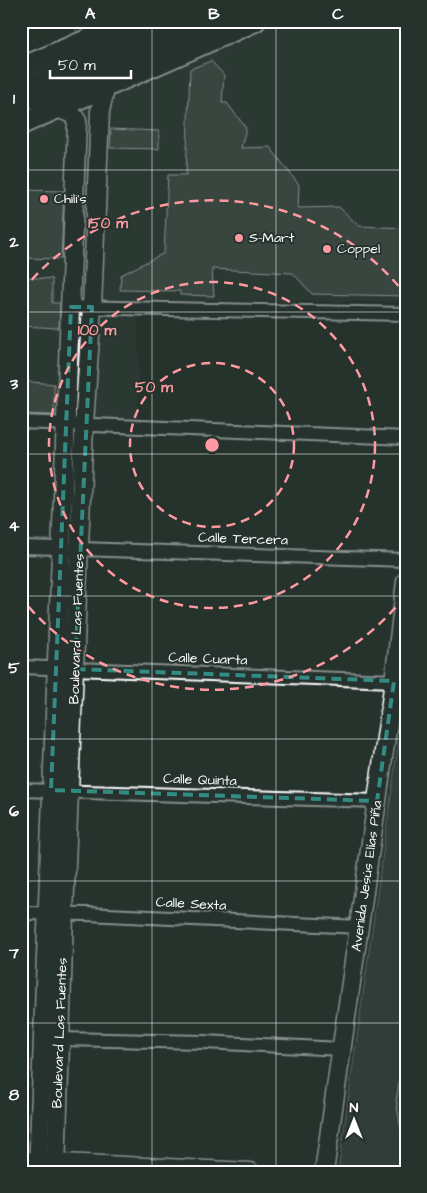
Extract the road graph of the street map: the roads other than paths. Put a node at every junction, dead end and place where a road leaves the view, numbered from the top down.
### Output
1 (132, 21) edge
2 (178, 21) edge
3 (212, 21) edge
4 (255, 21) edge
5 (154, 39) junction
6 (21, 68) edge
7 (106, 86) junction
8 (21, 90) edge
9 (57, 108) junction
10 (21, 109) edge
11 (21, 124) edge
12 (73, 247) junction
13 (95, 248) junction
14 (92, 306) junction
15 (71, 307) junction
16 (406, 314) edge
17 (21, 422) edge
18 (64, 424) junction
19 (84, 424) junction
20 (406, 438) edge
21 (21, 546) edge
22 (60, 548) junction
23 (80, 549) junction
24 (406, 560) edge
25 (406, 580) edge
26 (21, 667) edge
27 (55, 668) junction
28 (75, 669) junction
29 (394, 681) junction
30 (21, 790) edge
31 (50, 790) junction
32 (70, 790) junction
33 (377, 801) junction
34 (21, 913) edge
35 (46, 914) junction
36 (64, 914) junction
37 (360, 927) junction
38 (60, 1039) junction
39 (342, 1049) junction
40 (33, 1165) edge
41 (56, 1168) edge
42 (250, 1172) edge
43 (324, 1172) edge

1 - 6 main road
2 - 5 main road
3 - 5 main road
4 - 7 main road
5 - 8 main road
5 - 10 main road
7 - 9 main road
7 - 13 street, Boulevard Las Fuentes
9 - 11 main road
9 - 12 street, Boulevard Las Fuentes
12 - 13 street
12 - 15 street, Boulevard Las Fuentes
13 - 14 street, Boulevard Las Fuentes
14 - 15 street
14 - 16 street
14 - 19 street, Boulevard Las Fuentes
15 - 18 street, Boulevard Las Fuentes
17 - 18 street
18 - 19 street
18 - 22 street, Boulevard Las Fuentes
19 - 20 street
19 - 23 street, Boulevard Las Fuentes
21 - 22 street
22 - 27 street, Boulevard Las Fuentes
23 - 24 street, Calle Tercera
23 - 28 street, Boulevard Las Fuentes
25 - 29 street, Avenida Jesús Elías Piña
26 - 27 street, Calle Cuarta
27 - 28 street, Calle Cuarta
27 - 31 street, Boulevard Las Fuentes
28 - 29 street, Calle Cuarta
28 - 32 street, Boulevard Las Fuentes
29 - 33 street, Avenida Jesús Elías Piña
30 - 31 street, Calle Quinta
31 - 32 street, Calle Quinta
31 - 35 street, Boulevard Las Fuentes
32 - 33 street, Calle Quinta
32 - 36 street, Boulevard Las Fuentes
33 - 37 street, Avenida Jesús Elías Piña
34 - 35 street, Calle Sexta
35 - 36 street, Calle Sexta
35 - 40 street, Boulevard Las Fuentes
36 - 37 street, Calle Sexta
36 - 38 street, Boulevard Las Fuentes
37 - 39 street, Avenida Jesús Elías Piña
38 - 39 street
38 - 41 street, Boulevard Las Fuentes
39 - 43 street, Avenida Jesús Elías Piña
40 - 41 street
41 - 42 street

